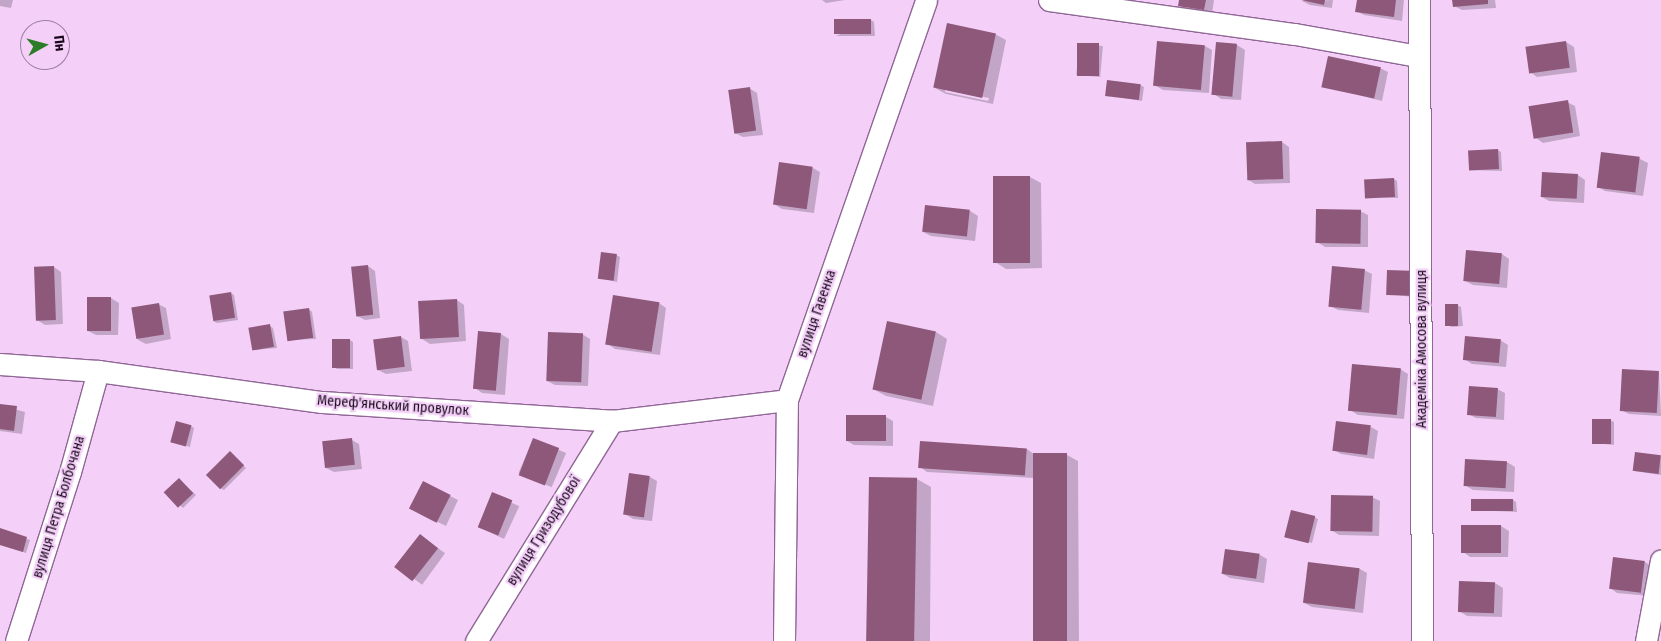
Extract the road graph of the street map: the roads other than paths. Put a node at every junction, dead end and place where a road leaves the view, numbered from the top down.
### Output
1 (926, 0) edge
2 (1049, 0) edge
3 (1419, 0) edge
4 (1417, 56) junction
5 (0, 364) edge
6 (98, 371) junction
7 (787, 400) junction
8 (612, 421) junction
9 (1661, 560) edge
10 (16, 641) edge
11 (476, 641) edge
12 (784, 641) edge
13 (1422, 641) edge
14 (1646, 641) edge

1 - 7 street, вулиця Гавенка
2 - 4 street
3 - 4 street, Академіка Амосова вулиця
4 - 13 street, Академіка Амосова вулиця
5 - 6 street, Мереф'янський провулок
6 - 8 street, Мереф'янський провулок
6 - 10 street, вулиця Петра Болбочана
7 - 8 street, Мереф'янський провулок
7 - 12 street, вулиця Гавенка
8 - 11 street, вулиця Гризодубової
9 - 14 street

